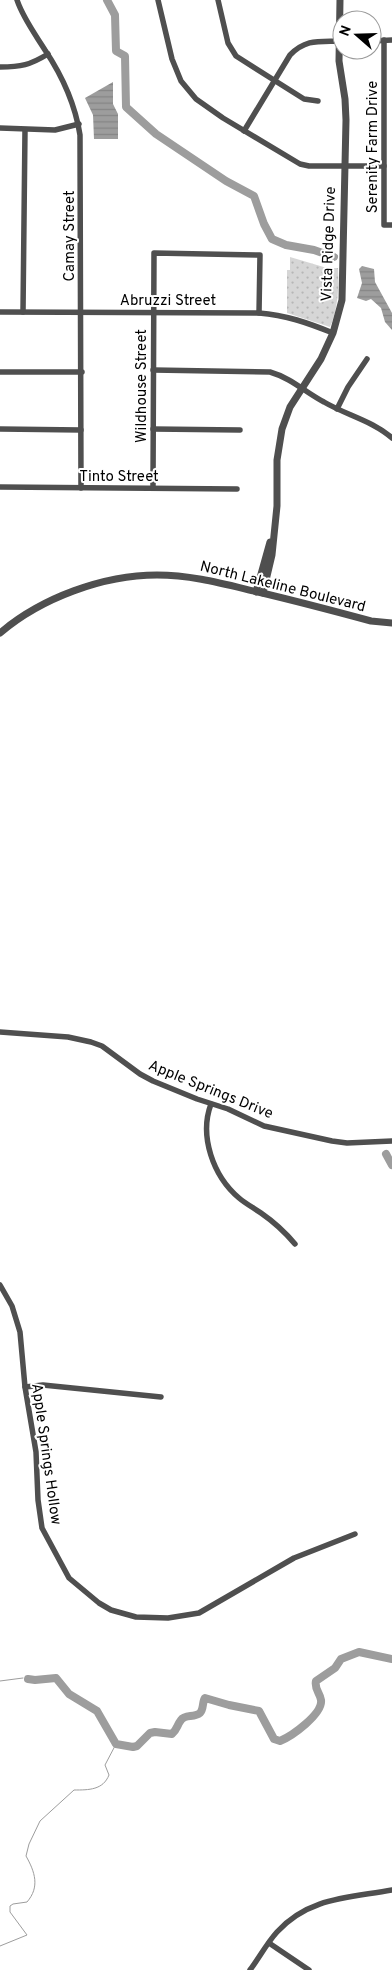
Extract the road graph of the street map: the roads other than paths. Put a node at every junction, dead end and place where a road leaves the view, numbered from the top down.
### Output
1 (17, 0) edge
2 (158, 0) edge
3 (218, 0) edge
4 (384, 40) joint
5 (392, 40) edge
6 (332, 42) edge
7 (48, 54) junction
8 (339, 60) edge
9 (0, 67) edge
10 (275, 80) junction
11 (318, 101) dead end
12 (79, 124) junction
13 (0, 128) edge
14 (25, 130) junction
15 (244, 131) junction
16 (384, 166) junction
17 (345, 167) junction
18 (392, 225) edge
19 (0, 312) edge
20 (23, 312) junction
21 (82, 312) junction
22 (154, 312) junction
23 (259, 313) junction
24 (333, 333) junction
25 (367, 359) dead end
26 (153, 370) junction
27 (0, 372) edge
28 (82, 372) junction
29 (302, 388) junction
30 (337, 409) junction
31 (0, 429) edge
32 (153, 429) junction
33 (81, 430) junction
34 (240, 430) dead end
35 (392, 438) edge
36 (0, 487) edge
37 (81, 488) junction
38 (152, 488) junction
39 (237, 488) dead end
40 (260, 593) junction
41 (392, 623) edge
42 (0, 633) edge
43 (0, 1032) edge
44 (211, 1104) junction
45 (392, 1141) edge
46 (295, 1244) dead end
47 (0, 1285) edge
48 (25, 1387) junction
49 (161, 1397) dead end
50 (354, 1534) dead end
51 (392, 1890) edge
52 (269, 1943) junction
53 (250, 1970) edge
54 (309, 1970) edge

1 - 7 street, Camay Street
2 - 15 street
3 - 10 street
4 - 5 street
4 - 16 street, Serenity Farm Drive
6 - 10 street
7 - 9 street
7 - 12 street, Camay Street
8 - 17 street, Vista Ridge Drive
10 - 11 street
10 - 15 street
12 - 14 street
12 - 21 street, Camay Street
13 - 14 street
14 - 20 street
15 - 17 street
16 - 17 street
16 - 18 street, Serenity Farm Drive
17 - 24 street, Vista Ridge Drive
19 - 20 street, Abruzzi Street
20 - 21 street, Abruzzi Street
21 - 22 street, Abruzzi Street
21 - 28 street, Camay Street
22 - 23 street, Abruzzi Street
22 - 23 street, Wildhouse Street
22 - 26 street, Wildhouse Street
23 - 24 street, Abruzzi Street
24 - 29 street, Vista Ridge Drive
25 - 30 street
26 - 29 street
26 - 32 street, Wildhouse Street
27 - 28 street
28 - 33 street, Camay Street
29 - 30 street
29 - 40 street, Vista Ridge Drive
30 - 35 street
31 - 33 street
32 - 34 street
32 - 38 street, Wildhouse Street
33 - 37 street, Camay Street
36 - 37 street, Tinto Street
37 - 38 street, Tinto Street
38 - 39 street, Tinto Street
40 - 41 street, North Lakeline Boulevard
40 - 42 street, North Lakeline Boulevard
43 - 44 street, Apple Springs Drive
44 - 45 street, Apple Springs Drive
44 - 46 street
47 - 48 street, Apple Springs Hollow
48 - 49 street
48 - 50 street, Apple Springs Hollow
51 - 52 street
52 - 53 street
52 - 54 street

